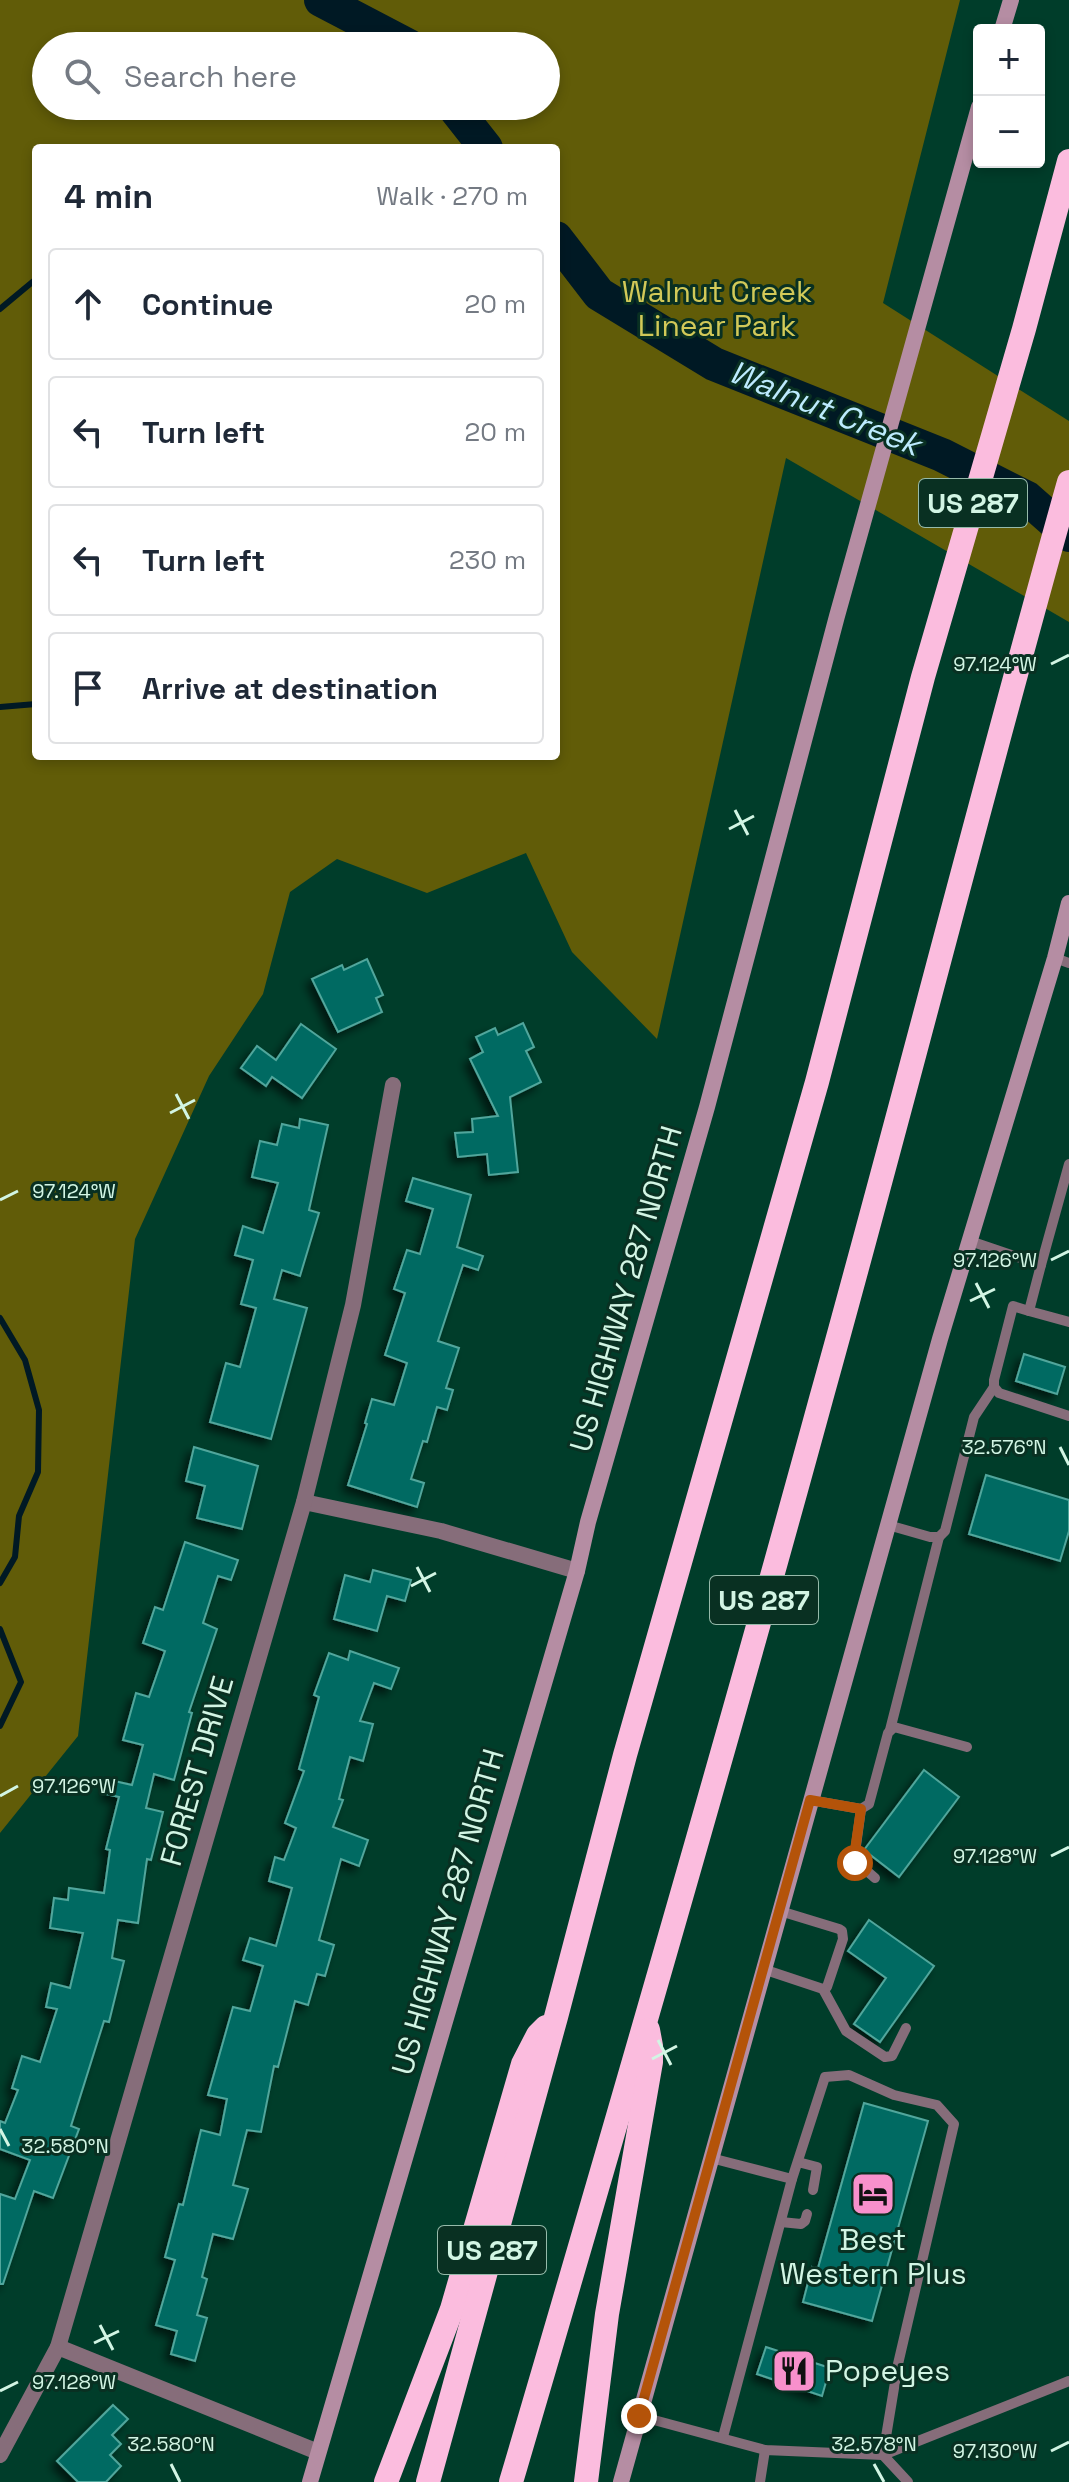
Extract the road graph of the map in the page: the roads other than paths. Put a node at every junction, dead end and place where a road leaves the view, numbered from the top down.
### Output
1 (1011, 0) edge
2 (1004, 24) edge
3 (973, 128) edge
4 (1069, 161) edge
5 (1069, 482) edge
6 (1069, 903) edge
7 (1062, 960) edge
8 (393, 1085) dead end
9 (1069, 1164) edge
10 (970, 1241) junction
11 (1041, 1265) junction
12 (1029, 1311) junction
13 (1069, 1322) edge
14 (994, 1387) junction
15 (1069, 1416) edge
16 (304, 1502) junction
17 (888, 1525) junction
18 (939, 1537) junction
19 (577, 1571) junction
20 (890, 1730) junction
21 (967, 1747) dead end
22 (810, 1800) junction
23 (861, 1809) junction
24 (875, 1878) dead end
25 (780, 1911) junction
26 (763, 1969) junction
27 (823, 1989) junction
28 (556, 2017) junction
29 (646, 2020) junction
30 (906, 2028) dead end
31 (711, 2158) junction
32 (798, 2162) junction
33 (792, 2179) junction
34 (813, 2190) dead end
35 (807, 2214) dead end
36 (781, 2222) junction
37 (58, 2347) junction
38 (1069, 2379) edge
39 (639, 2416) junction
40 (723, 2437) junction
41 (765, 2450) junction
42 (318, 2452) junction
43 (0, 2455) edge
44 (883, 2455) junction
45 (310, 2482) edge
46 (386, 2482) edge
47 (428, 2482) edge
48 (511, 2482) edge
49 (586, 2482) edge
50 (621, 2482) edge
51 (760, 2482) edge
52 (908, 2482) edge

1 - 2 main road
3 - 19 main road, US HIGHWAY 287 NORTH
4 - 28 highway, US 287
5 - 29 highway, US 287
6 - 7 main road
7 - 10 main road
8 - 16 street, FOREST DRIVE
9 - 11 lane
10 - 11 lane
10 - 17 main road
11 - 12 lane
12 - 13 lane
12 - 14 lane
14 - 15 lane
14 - 18 lane
16 - 19 street
16 - 37 street, FOREST DRIVE
17 - 18 lane
17 - 22 main road
18 - 20 lane
19 - 42 main road, US HIGHWAY 287 NORTH
20 - 21 lane
20 - 23 lane
22 - 23 lane
22 - 25 main road
23 - 24 lane
25 - 26 main road
25 - 27 lane
26 - 27 lane
26 - 31 main road
27 - 30 lane
28 - 46 highway
28 - 47 highway, US 287
29 - 48 highway, US 287
29 - 49 highway
31 - 33 lane
31 - 39 main road
32 - 33 lane
32 - 34 lane
32 - 44 lane
33 - 36 lane
35 - 36 lane
36 - 40 lane
37 - 42 street
37 - 43 street, FOREST DRIVE
38 - 44 lane
39 - 40 lane
39 - 50 main road
40 - 41 lane
41 - 44 lane
41 - 51 lane
42 - 45 main road, US HIGHWAY 287 NORTH
44 - 52 lane

